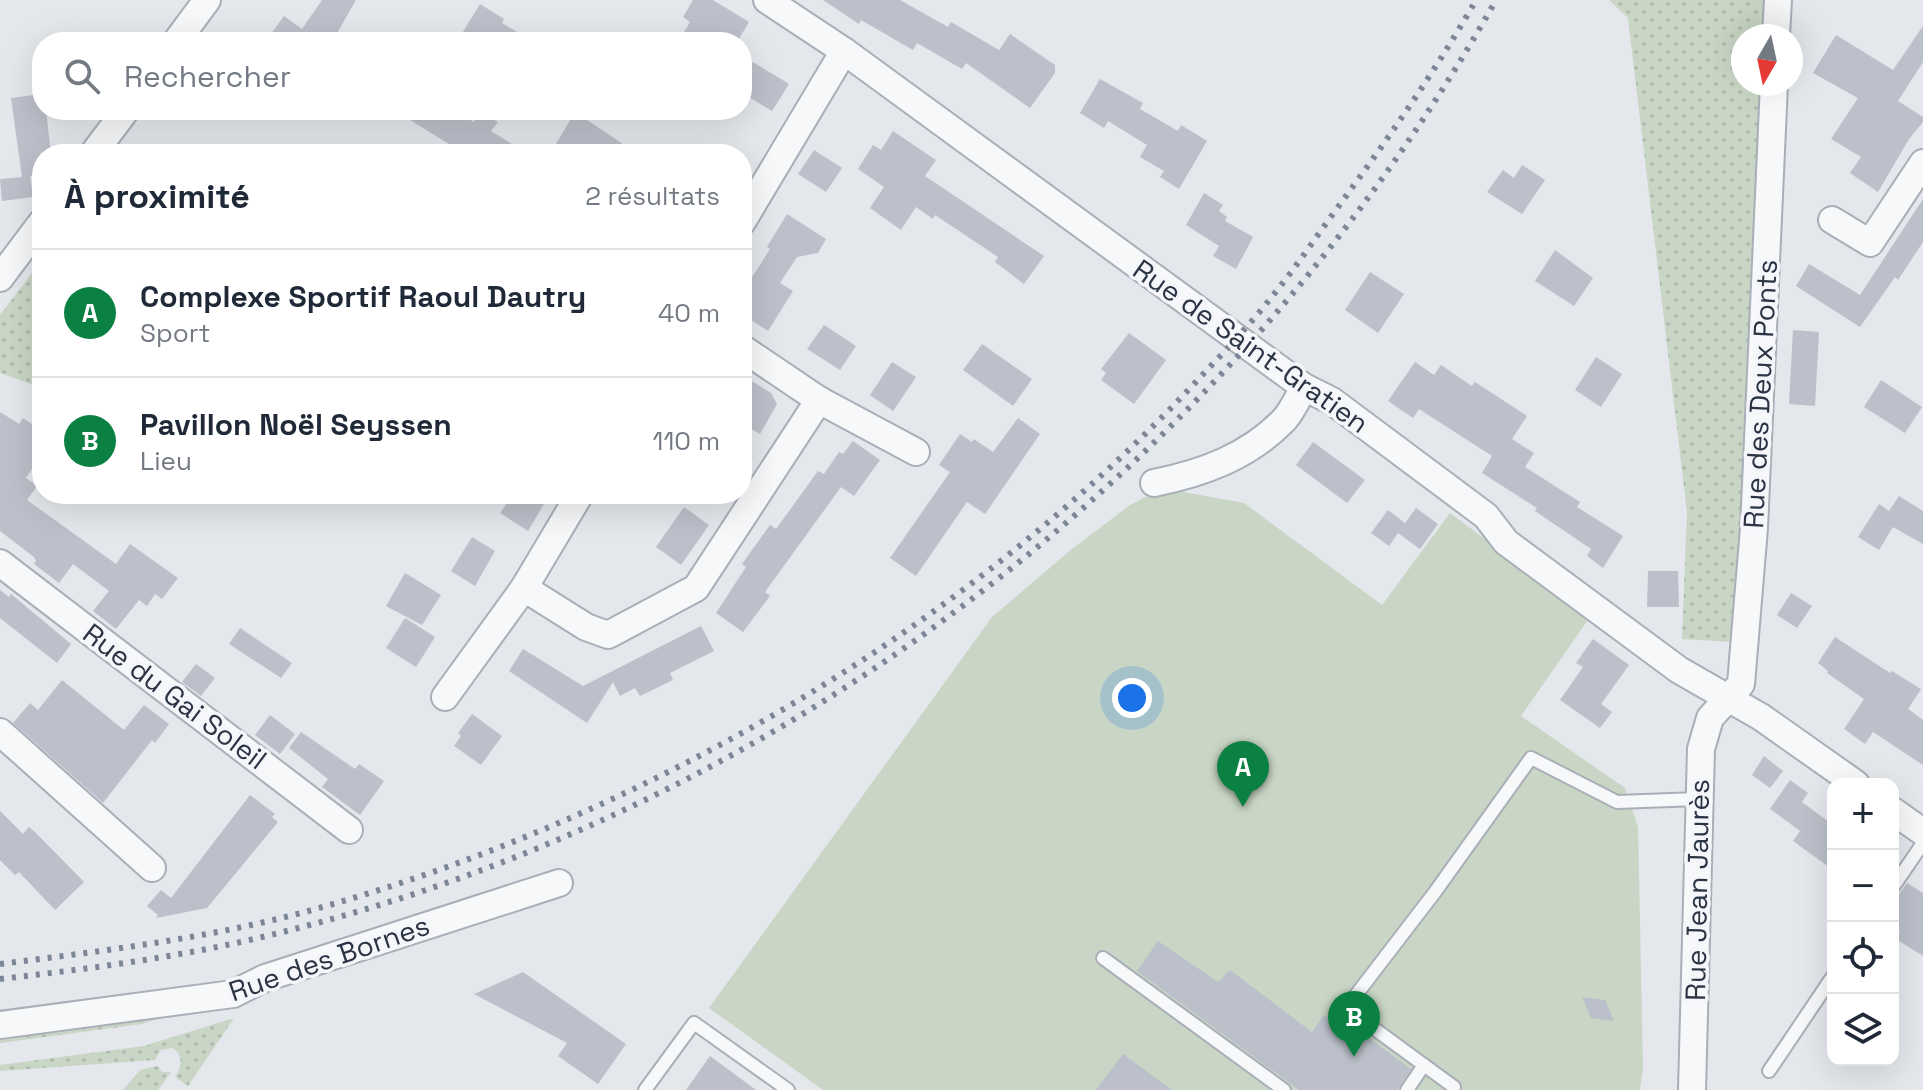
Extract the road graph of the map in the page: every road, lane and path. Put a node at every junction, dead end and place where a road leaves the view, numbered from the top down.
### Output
1 (207, 0) edge
2 (767, 0) edge
3 (1778, 0) edge
4 (1777, 24) edge
5 (183, 32) edge
6 (844, 51) junction
7 (1773, 96) edge
8 (118, 120) edge
9 (100, 144) edge
10 (1923, 163) edge
11 (752, 205) edge
12 (1832, 220) dead end
13 (32, 236) edge
14 (0, 278) edge
15 (752, 355) edge
16 (1304, 387) junction
17 (819, 400) junction
18 (916, 452) dead end
19 (1154, 483) dead end
20 (752, 502) edge
21 (574, 504) edge
22 (751, 504) edge
23 (0, 563) edge
24 (524, 588) junction
25 (445, 697) dead end
26 (1729, 699) junction
27 (0, 732) edge
28 (1847, 778) edge
29 (1698, 799) junction
30 (1899, 815) edge
31 (349, 830) dead end
32 (1923, 832) edge
33 (1923, 843) edge
34 (152, 868) dead end
35 (1899, 878) edge
36 (559, 883) dead end
37 (1103, 958) dead end
38 (1827, 985) edge
39 (0, 1025) edge
40 (1424, 1065) junction
41 (1769, 1071) dead end
42 (1454, 1087) dead end
43 (645, 1090) edge
44 (788, 1090) edge
45 (1284, 1090) edge
46 (1407, 1090) edge
47 (1692, 1090) edge

1 - 5 street
2 - 6 street, Rue de Saint-Gratien
3 - 4 street
6 - 11 street
6 - 16 street, Rue de Saint-Gratien
7 - 26 street, Rue des Deux Ponts
8 - 9 street
10 - 12 street
13 - 14 street
15 - 17 street
16 - 19 street
16 - 26 street, Rue de Saint-Gratien
17 - 18 street
17 - 20 street
21 - 24 street
22 - 24 street
23 - 31 street, Rue du Gai Soleil
24 - 25 street
26 - 28 street, Rue de Saint-Gratien
26 - 29 street, Rue Jean Jaurès
27 - 34 street
29 - 40 lane
29 - 47 street, Rue Jean Jaurès
30 - 32 street
33 - 35 lane
36 - 39 street, Rue des Bornes
37 - 45 lane
38 - 41 lane
40 - 42 lane
40 - 46 lane
43 - 44 lane

